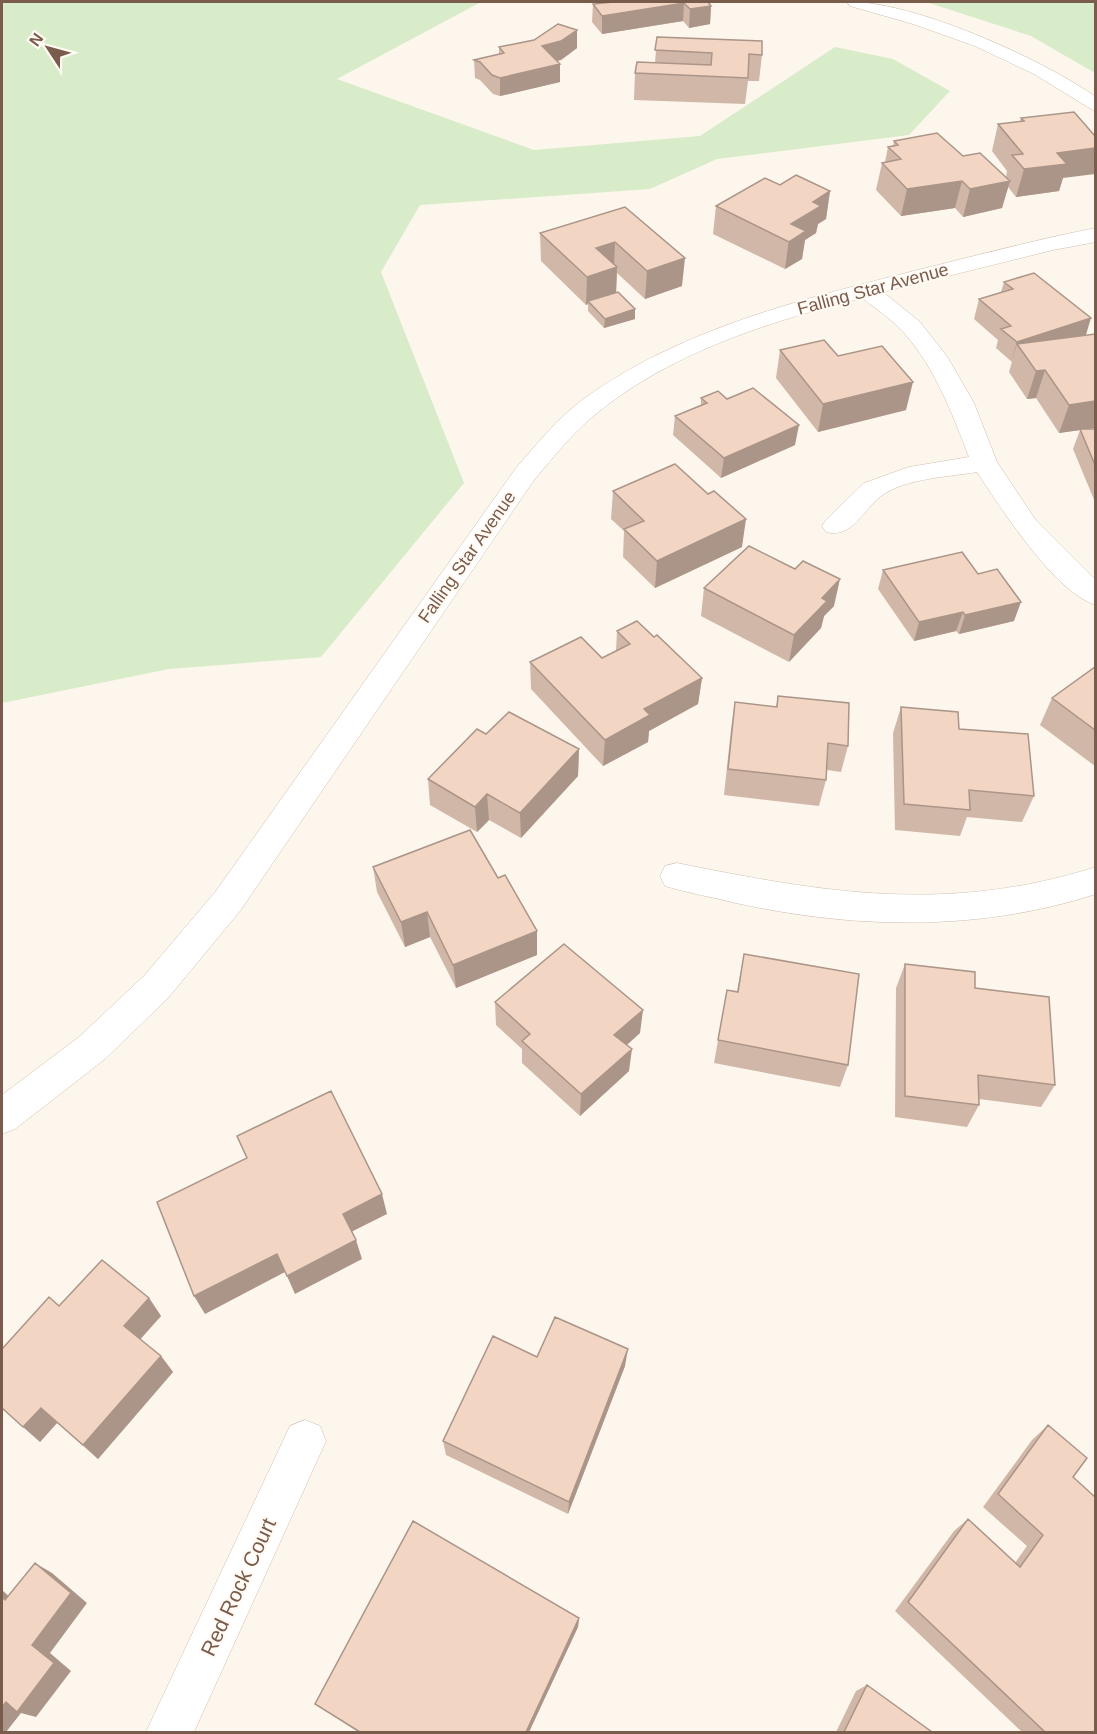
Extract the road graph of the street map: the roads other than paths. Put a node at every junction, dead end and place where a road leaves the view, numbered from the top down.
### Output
1 (856, 2) edge
2 (1095, 106) edge
3 (1095, 235) edge
4 (866, 290) junction
5 (984, 464) junction
6 (836, 526) dead end
7 (1095, 595) edge
8 (677, 876) dead end
9 (1095, 880) edge
10 (2, 1117) edge
11 (305, 1441) dead end
12 (170, 1732) edge

1 - 2 street
3 - 4 street, Falling Star Avenue
4 - 5 street
4 - 10 street, Falling Star Avenue
5 - 6 street
5 - 7 street
8 - 9 street
11 - 12 street, Red Rock Court

